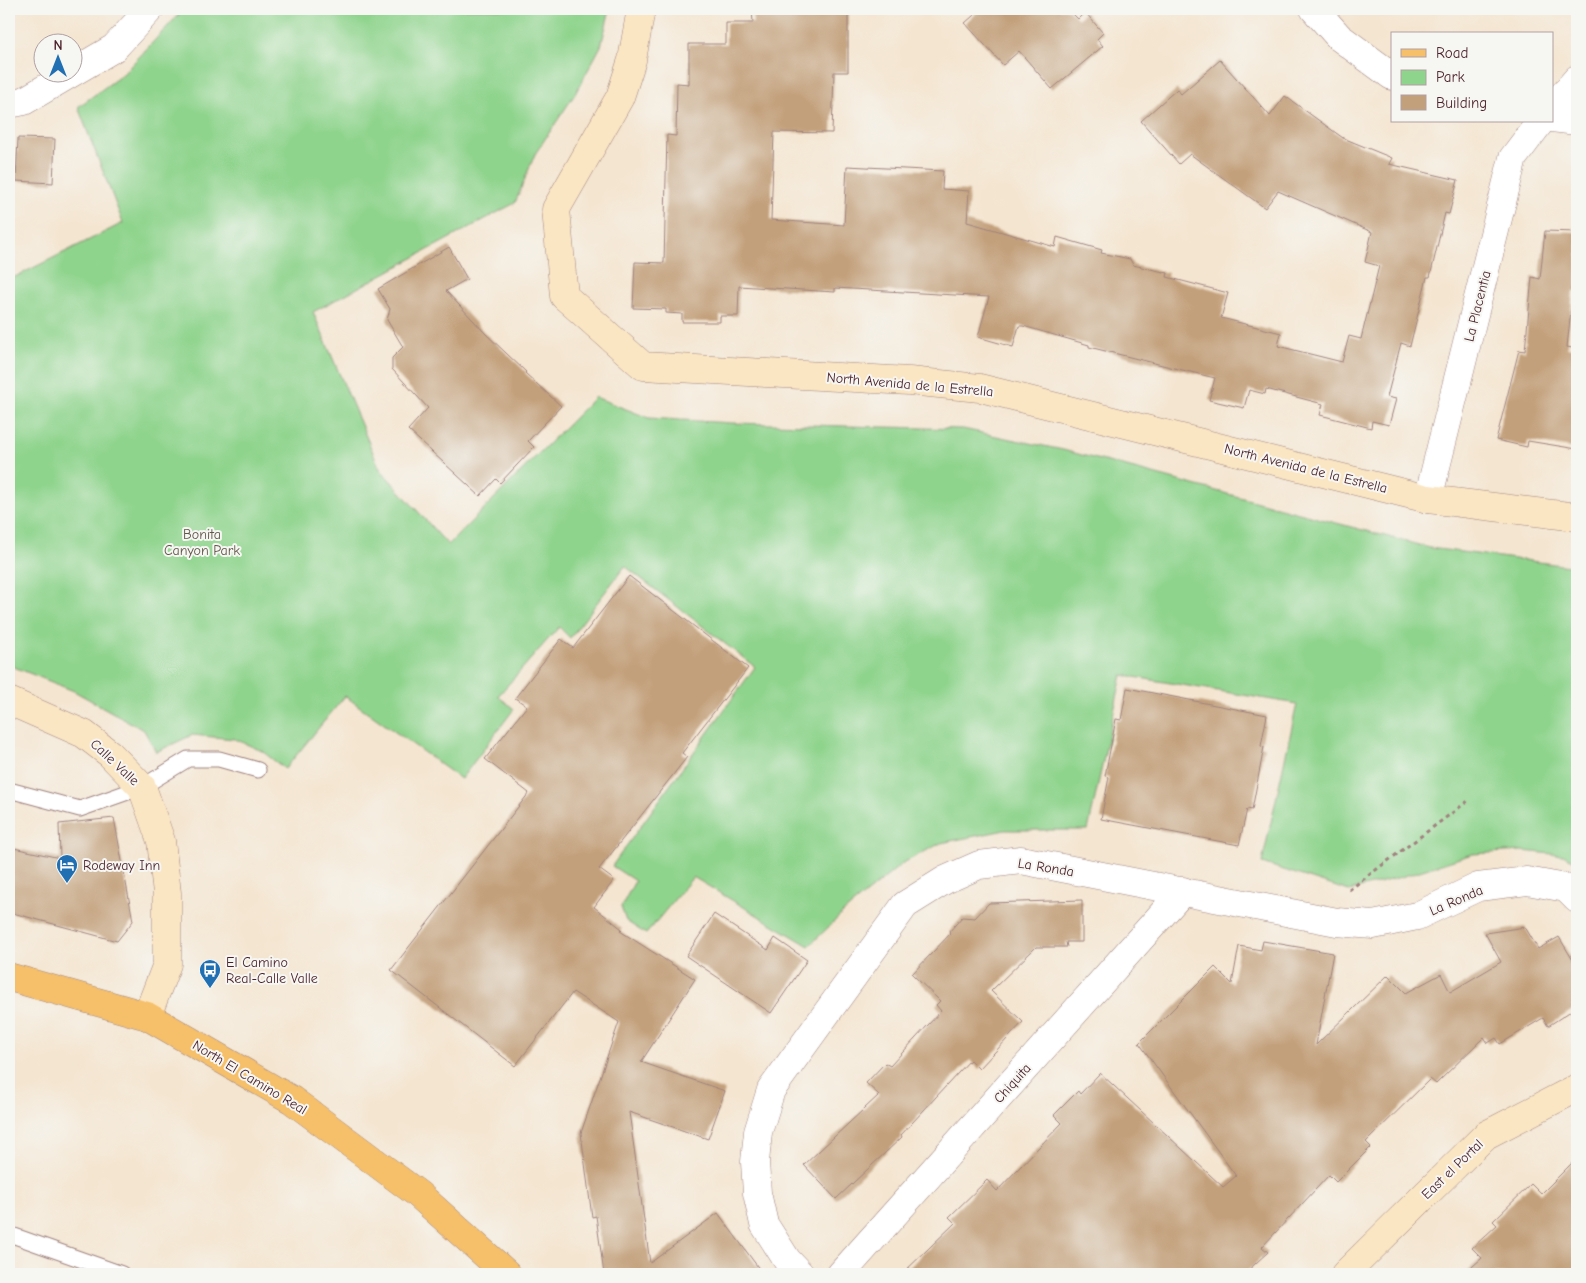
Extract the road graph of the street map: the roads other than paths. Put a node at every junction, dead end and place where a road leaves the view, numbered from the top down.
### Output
1 (150, 9) edge
2 (641, 9) edge
3 (1314, 9) edge
4 (1391, 75) edge
5 (1577, 79) edge
6 (9, 104) edge
7 (1554, 106) edge
8 (1554, 118) edge
9 (1540, 122) edge
10 (1577, 122) edge
11 (1428, 498) junction
12 (1577, 517) edge
13 (9, 701) edge
14 (258, 770) dead end
15 (142, 787) junction
16 (9, 790) edge
17 (1183, 891) junction
18 (1577, 899) edge
19 (9, 978) edge
20 (147, 1016) junction
21 (1577, 1088) edge
22 (9, 1234) edge
23 (794, 1272) edge
24 (122, 1274) edge
25 (507, 1274) edge
26 (841, 1274) edge
27 (1345, 1274) edge

1 - 6 street
2 - 11 street, North Avenida de la Estrella
3 - 4 street
5 - 7 street
8 - 10 street
9 - 11 street, La Placentia
11 - 12 street, North Avenida de la Estrella
13 - 15 street, Calle Valle
14 - 15 lane
15 - 16 lane
15 - 20 street, Calle Valle
17 - 18 street, La Ronda
17 - 23 street, La Ronda
17 - 26 street, Chiquita
19 - 20 main road, North El Camino Real
20 - 25 main road, North El Camino Real
21 - 27 street, East el Portal
22 - 24 lane

